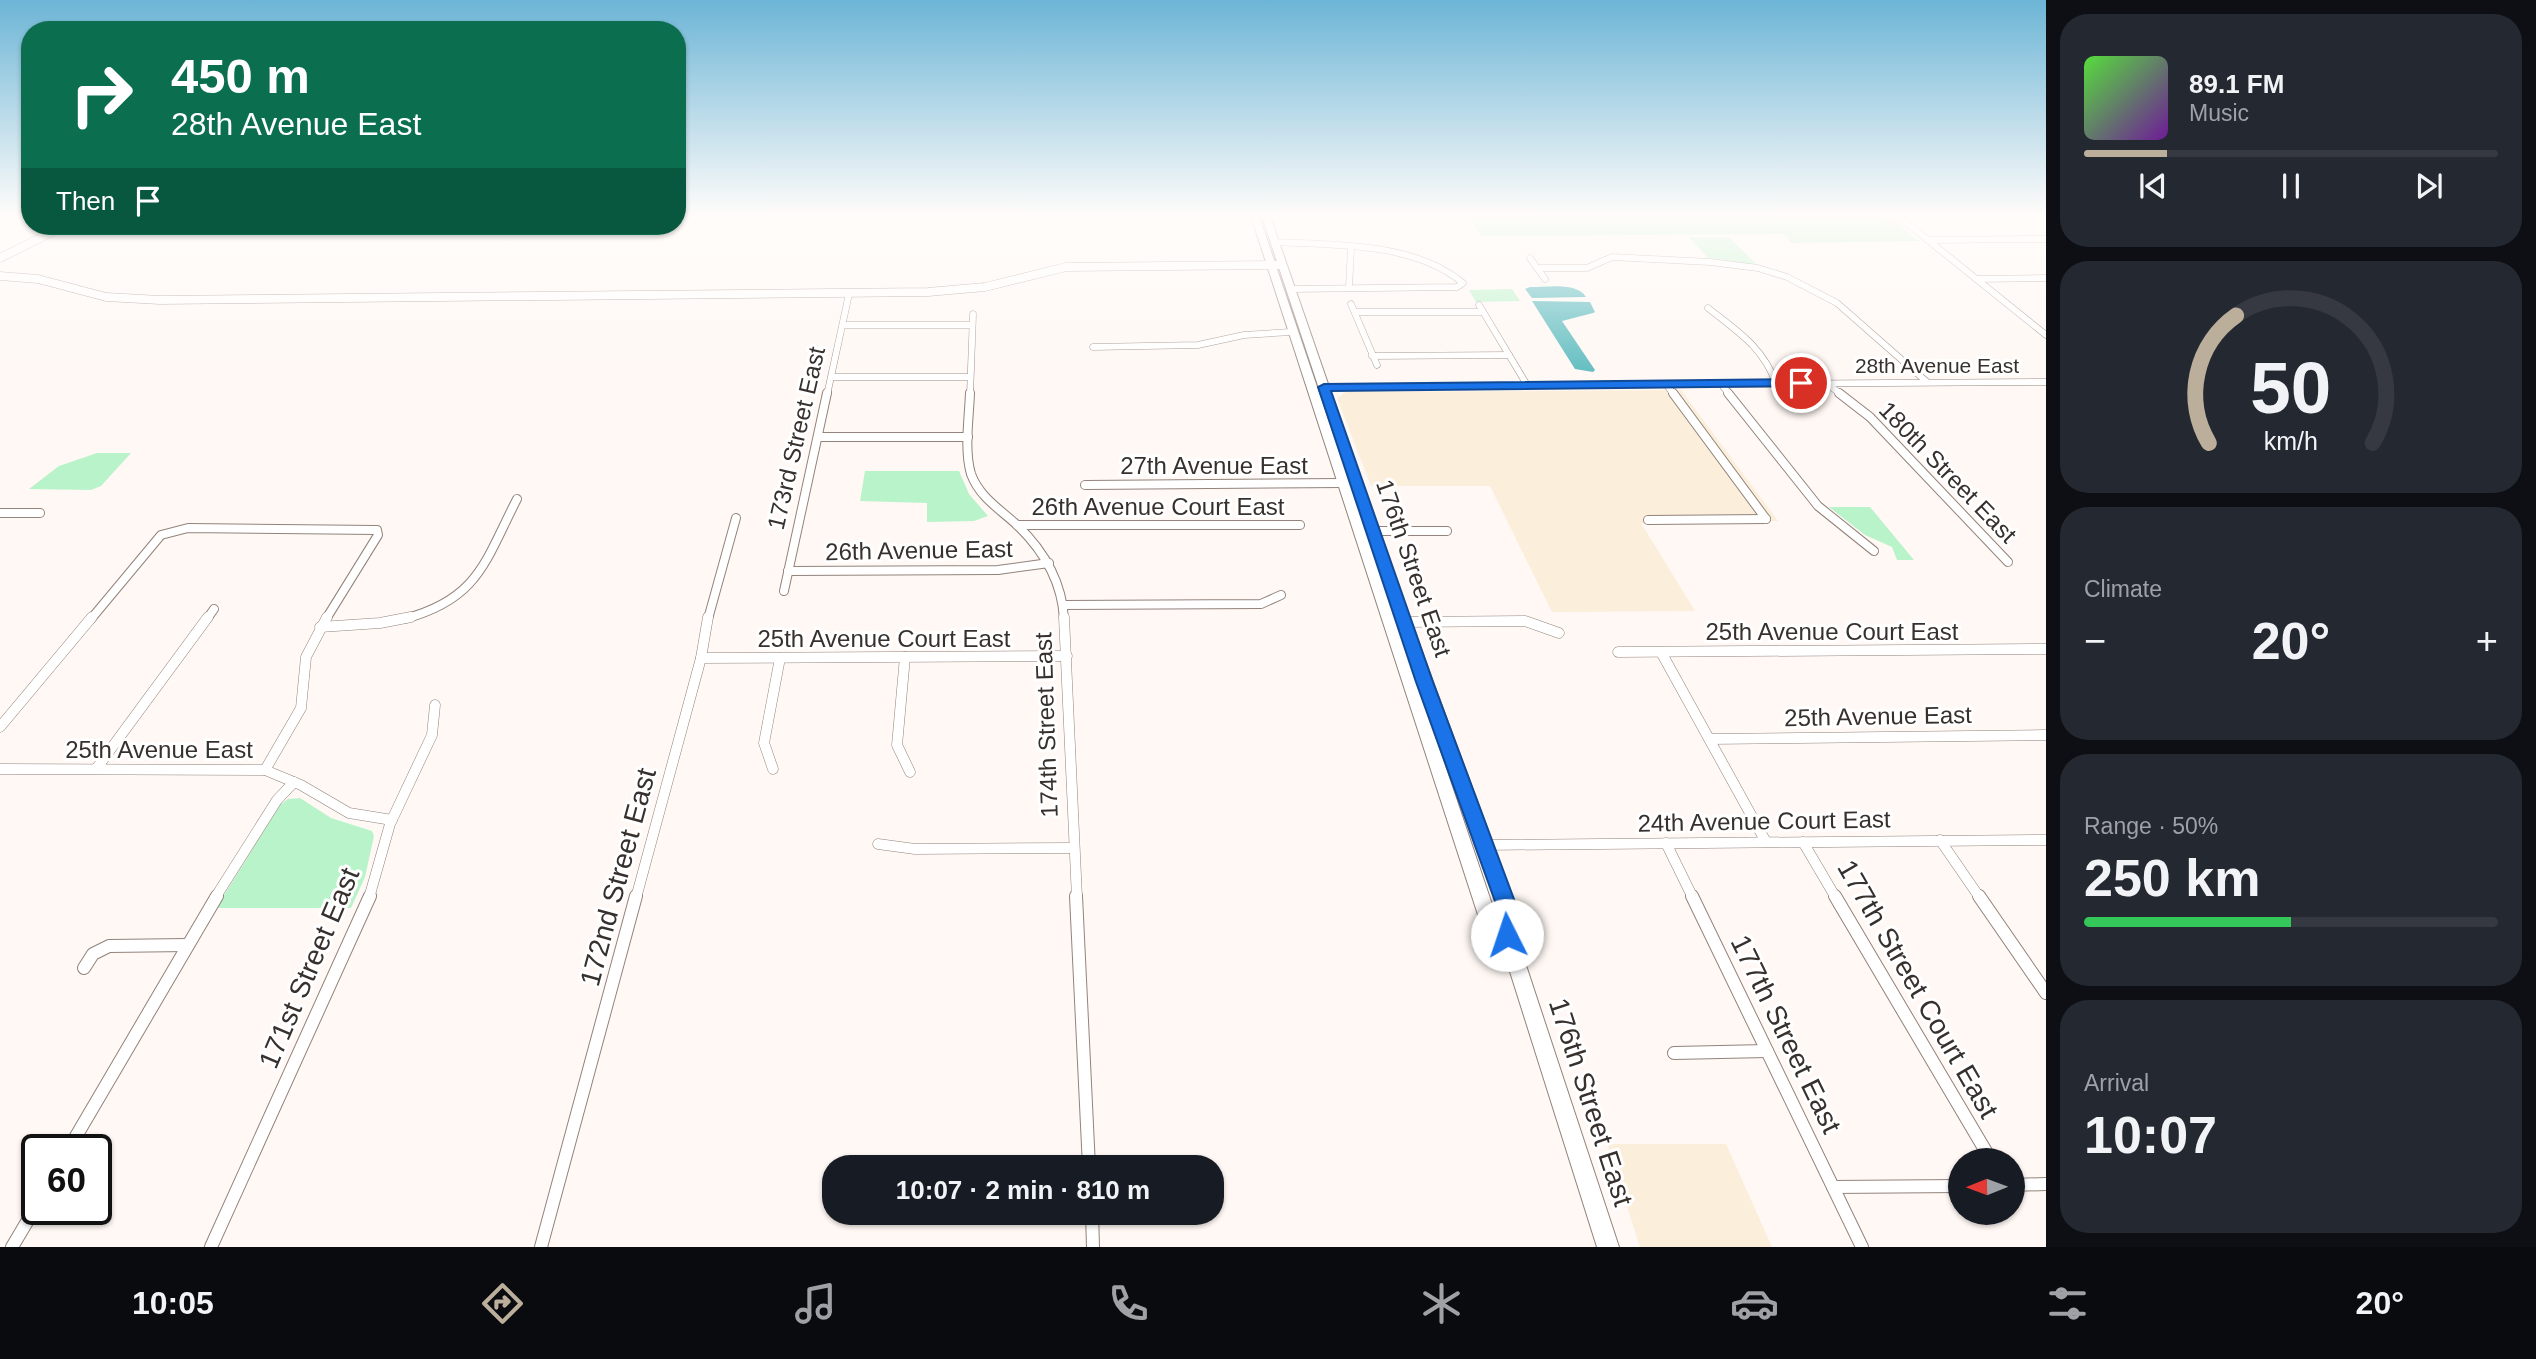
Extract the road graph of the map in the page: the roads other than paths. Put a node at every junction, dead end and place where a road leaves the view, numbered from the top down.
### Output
1 (1036, 274) edge
2 (1272, 274) edge
3 (1285, 274) edge
4 (1350, 274) edge
5 (1451, 274) edge
6 (1542, 274) edge
7 (1777, 274) edge
8 (1970, 274) edge
9 (0, 276) edge
10 (1545, 278) dead end
11 (2046, 278) edge
12 (1976, 279) junction
13 (1349, 288) junction
14 (1290, 289) junction
15 (849, 294) junction
16 (1351, 304) dead end
17 (1708, 309) dead end
18 (1355, 312) junction
19 (843, 325) junction
20 (1291, 332) junction
21 (2046, 335) edge
22 (1093, 347) dead end
23 (1299, 354) junction
24 (1509, 355) junction
25 (1372, 356) junction
26 (1377, 365) dead end
27 (831, 377) junction
28 (970, 377) junction
29 (1927, 382) junction
30 (2046, 382) edge
31 (1776, 383) junction
32 (1826, 383) junction
33 (1667, 384) junction
34 (1721, 384) junction
35 (1527, 385) junction
36 (1324, 387) junction
37 (818, 437) junction
38 (968, 437) junction
39 (1343, 483) junction
40 (1085, 485) dead end
41 (517, 499) dead end
42 (0, 513) edge
43 (40, 513) dead end
44 (736, 518) dead end
45 (1648, 520) dead end
46 (1017, 525) junction
47 (1300, 525) dead end
48 (1374, 531) junction
49 (1447, 531) dead end
50 (1874, 551) dead end
51 (2008, 562) dead end
52 (1049, 563) junction
53 (789, 571) junction
54 (1372, 573) junction
55 (784, 590) dead end
56 (1281, 595) dead end
57 (1063, 605) junction
58 (214, 608) dead end
59 (320, 627) junction
60 (1406, 629) junction
61 (1559, 633) dead end
62 (2046, 649) edge
63 (1618, 652) dead end
64 (1661, 652) junction
65 (1067, 656) junction
66 (905, 657) junction
67 (780, 658) junction
68 (701, 659) junction
69 (435, 705) dead end
70 (0, 727) edge
71 (2046, 735) edge
72 (1710, 739) junction
73 (0, 768) edge
74 (96, 769) junction
75 (774, 769) dead end
76 (265, 770) junction
77 (910, 772) dead end
78 (293, 782) junction
79 (391, 820) junction
80 (1940, 840) junction
81 (2046, 840) edge
82 (1766, 842) junction
83 (1803, 842) junction
84 (1666, 843) junction
85 (878, 844) dead end
86 (1483, 845) junction
87 (1074, 848) junction
88 (1507, 935) junction
89 (187, 945) junction
90 (84, 968) dead end
91 (2046, 993) edge
92 (1767, 1051) junction
93 (1674, 1053) dead end
94 (77, 1134) edge
95 (1984, 1148) edge
96 (1089, 1155) edge
97 (2046, 1184) edge
98 (1948, 1185) edge
99 (2025, 1185) edge
100 (1833, 1187) junction
101 (25, 1225) edge
102 (1092, 1225) edge
103 (12, 1247) edge
104 (211, 1247) edge
105 (541, 1247) edge
106 (1093, 1247) edge
107 (1608, 1247) edge
108 (1862, 1247) edge

1 - 15 street
2 - 20 main road, 176th Street East
3 - 14 main road, 176th Street East
4 - 13 street
5 - 13 street
6 - 10 street
7 - 29 street
8 - 12 street
9 - 15 street
11 - 12 street
12 - 21 street
13 - 14 street
14 - 36 main road, 176th Street East
15 - 19 street, 173rd Street East
16 - 18 street
17 - 31 street
18 - 24 street
18 - 25 street
19 - 27 street, 173rd Street East
19 - 28 street, 174th Street East
20 - 22 street
20 - 23 main road, 176th Street East
23 - 36 main road
23 - 39 main road, 176th Street East
24 - 25 street
24 - 35 street
25 - 26 street
27 - 28 street
27 - 37 street, 173rd Street East
28 - 38 street, 174th Street East
29 - 30 street, 28th Avenue East
29 - 32 street, 28th Avenue East
31 - 32 street, 28th Avenue East
31 - 34 street, 28th Avenue East
32 - 51 street, 180th Street East
33 - 34 street, 28th Avenue East
33 - 35 street, 28th Avenue East
33 - 45 street
34 - 50 street
35 - 36 street, 28th Avenue East
36 - 48 main road, 176th Street East
37 - 38 street
37 - 53 street, 173rd Street East
38 - 46 street, 174th Street East
39 - 40 street, 27th Avenue East
39 - 54 main road, 176th Street East
41 - 59 street
42 - 43 street
44 - 68 street, 172nd Street East
46 - 47 street, 26th Avenue Court East
46 - 52 street, 174th Street East
48 - 49 street
48 - 60 main road, 176th Street East
52 - 53 street, 26th Avenue East
52 - 57 street, 174th Street East
53 - 55 street, 173rd Street East
54 - 60 main road
54 - 88 main road, 176th Street East
56 - 57 street
57 - 65 street, 174th Street East
58 - 74 street
59 - 70 street
59 - 76 street
60 - 61 street
60 - 86 main road, 176th Street East
62 - 64 street, 25th Avenue Court East
63 - 64 street, 25th Avenue Court East
64 - 72 street
65 - 66 street, 25th Avenue Court East
65 - 87 street, 174th Street East
66 - 67 street, 25th Avenue Court East
66 - 77 street
67 - 68 street, 25th Avenue Court East
67 - 75 street
68 - 105 street, 172nd Street East
69 - 79 street, 171st Street East
71 - 72 street, 25th Avenue East
72 - 82 street
73 - 74 street, 25th Avenue East
74 - 76 street, 25th Avenue East
76 - 78 street, 25th Avenue East
78 - 79 street, 25th Avenue East
78 - 89 street
79 - 104 street, 171st Street East
80 - 81 street, 24th Avenue Court East
80 - 83 street, 24th Avenue Court East
80 - 91 street
82 - 83 street, 24th Avenue Court East
82 - 84 street, 24th Avenue Court East
83 - 95 street, 177th Street Court East
84 - 86 street, 24th Avenue Court East
84 - 92 street, 177th Street East
85 - 87 street
86 - 88 main road, 176th Street East
87 - 96 street, 174th Street East
88 - 107 main road, 176th Street East
89 - 90 street
89 - 94 street
92 - 93 street
92 - 100 street, 177th Street East
97 - 99 street
98 - 100 street
100 - 108 street, 177th Street East
101 - 103 street
102 - 106 street

